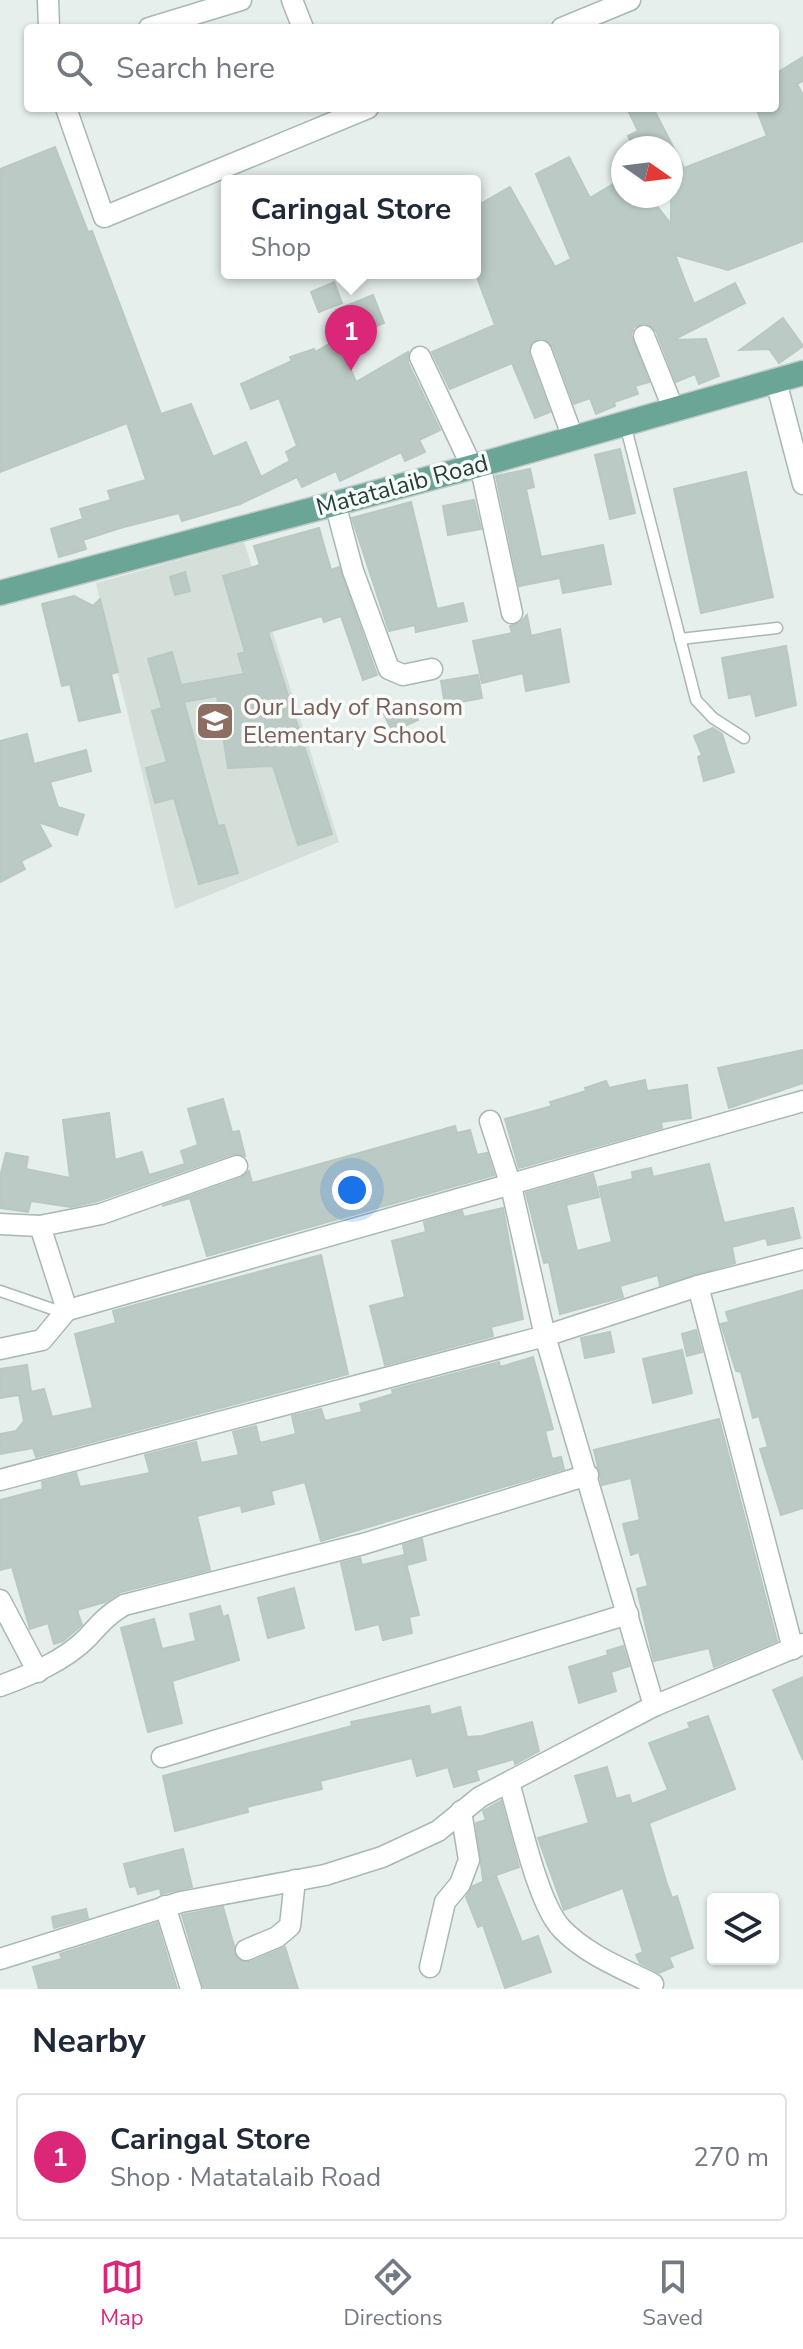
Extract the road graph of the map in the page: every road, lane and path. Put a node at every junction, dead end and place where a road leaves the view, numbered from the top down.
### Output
1 (48, 0) edge
2 (241, 0) edge
3 (292, 0) edge
4 (630, 0) edge
5 (49, 24) edge
6 (162, 24) edge
7 (301, 24) edge
8 (572, 24) edge
9 (67, 112) edge
10 (337, 114) edge
11 (644, 336) dead end
12 (541, 351) dead end
13 (420, 357) dead end
14 (803, 373) edge
15 (776, 381) junction
16 (673, 408) junction
17 (625, 424) junction
18 (573, 438) junction
19 (476, 466) junction
20 (803, 484) edge
21 (335, 503) junction
22 (0, 593) edge
23 (512, 613) dead end
24 (777, 628) dead end
25 (680, 639) junction
26 (432, 669) dead end
27 (744, 738) dead end
28 (803, 1101) edge
29 (490, 1121) dead end
30 (237, 1166) dead end
31 (511, 1186) junction
32 (0, 1224) edge
33 (40, 1226) junction
34 (803, 1259) edge
35 (698, 1286) junction
36 (0, 1291) edge
37 (64, 1311) junction
38 (545, 1336) junction
39 (0, 1349) edge
40 (588, 1475) junction
41 (0, 1480) edge
42 (0, 1600) edge
43 (628, 1614) junction
44 (798, 1646) edge
45 (38, 1672) junction
46 (0, 1686) edge
47 (654, 1706) junction
48 (162, 1757) dead end
49 (509, 1783) junction
50 (461, 1811) junction
51 (295, 1880) junction
52 (165, 1906) junction
53 (246, 1950) dead end
54 (0, 1959) edge
55 (430, 1967) dead end
56 (653, 1984) dead end
57 (191, 1989) edge

1 - 5 street
2 - 6 street
3 - 7 street
4 - 8 street
9 - 10 street
11 - 16 street
12 - 18 street
13 - 19 street
14 - 15 main road, Matatalaib Road
15 - 16 main road, Matatalaib Road
15 - 20 street
16 - 17 main road, Matatalaib Road
17 - 18 main road, Matatalaib Road
17 - 25 lane
18 - 19 main road, Matatalaib Road
19 - 21 main road, Matatalaib Road
19 - 23 street
21 - 22 main road, Matatalaib Road
21 - 26 street
24 - 25 lane
25 - 27 lane
28 - 31 street
29 - 31 street
30 - 33 street
31 - 37 street
31 - 38 street
32 - 33 street
33 - 37 street
34 - 35 street
35 - 38 street
35 - 44 street
36 - 37 lane
37 - 39 street
38 - 40 street
38 - 41 street
40 - 43 street
40 - 45 street
42 - 45 street
43 - 47 street
43 - 48 street
44 - 47 street
45 - 46 street
47 - 49 street
49 - 50 street
49 - 56 street
50 - 51 street
50 - 55 street
51 - 52 street
51 - 53 street
52 - 54 street
52 - 57 street

